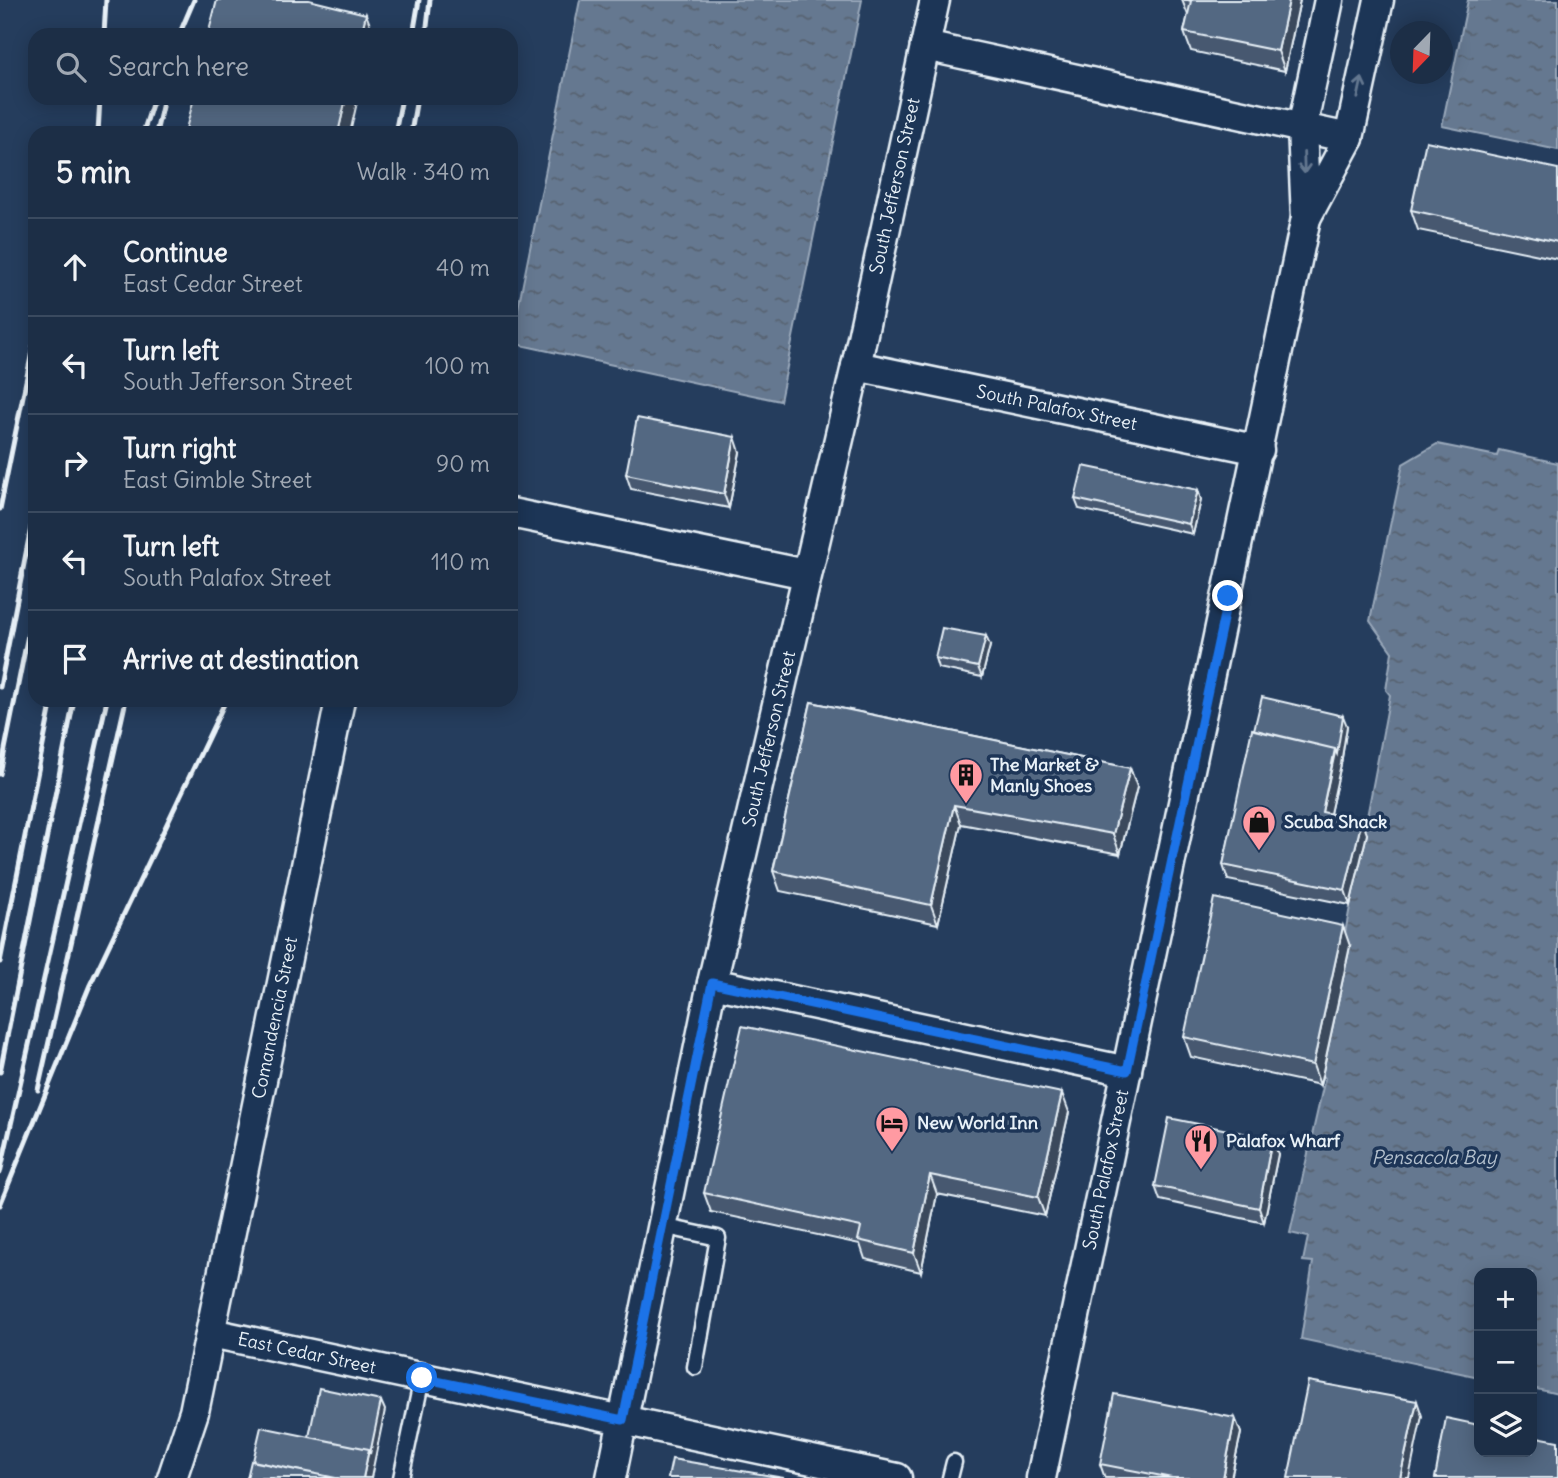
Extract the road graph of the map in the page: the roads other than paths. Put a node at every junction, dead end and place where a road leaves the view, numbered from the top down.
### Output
1 (935, 0) edge
2 (1329, 0) edge
3 (1379, 0) edge
4 (925, 46) junction
5 (1302, 128) junction
6 (1349, 138) junction
7 (1306, 218) junction
8 (856, 366) junction
9 (1258, 450) junction
10 (518, 514) edge
11 (806, 574) junction
12 (339, 707) edge
13 (712, 983) junction
14 (1127, 1071) junction
15 (662, 1226) junction
16 (211, 1333) junction
17 (695, 1367) dead end
18 (422, 1378) junction
19 (623, 1420) junction
20 (954, 1462) dead end
21 (814, 1469) edge
22 (172, 1478) edge
23 (401, 1478) edge
24 (611, 1478) edge
25 (897, 1478) edge
26 (950, 1478) edge
27 (1041, 1478) edge

1 - 4 street, South Jefferson Street
2 - 5 street, South Palafox Street
6 -> 3 street, South Palafox Street
4 - 5 street
4 - 8 street, South Jefferson Street
5 - 6 street
5 -> 7 street, South Palafox Street
6 - 7 street, South Palafox Street
7 - 9 street, South Palafox Street
8 - 9 street, South Palafox Street
8 - 11 street, South Jefferson Street
9 - 14 street, South Palafox Street
10 - 11 street
11 - 13 street, South Jefferson Street
12 - 16 street, Comandencia Street
13 - 14 street
13 - 15 street, South Jefferson Street
14 - 27 street, South Palafox Street
15 - 17 lane
15 - 19 street, South Jefferson Street
16 - 18 street, East Cedar Street
16 - 22 street, Comandencia Street
18 - 19 street, East Cedar Street
18 - 23 lane
19 - 21 street, East Cedar Street
19 - 24 street, South Jefferson Street
20 - 26 lane
21 - 25 street, East Cedar Street

